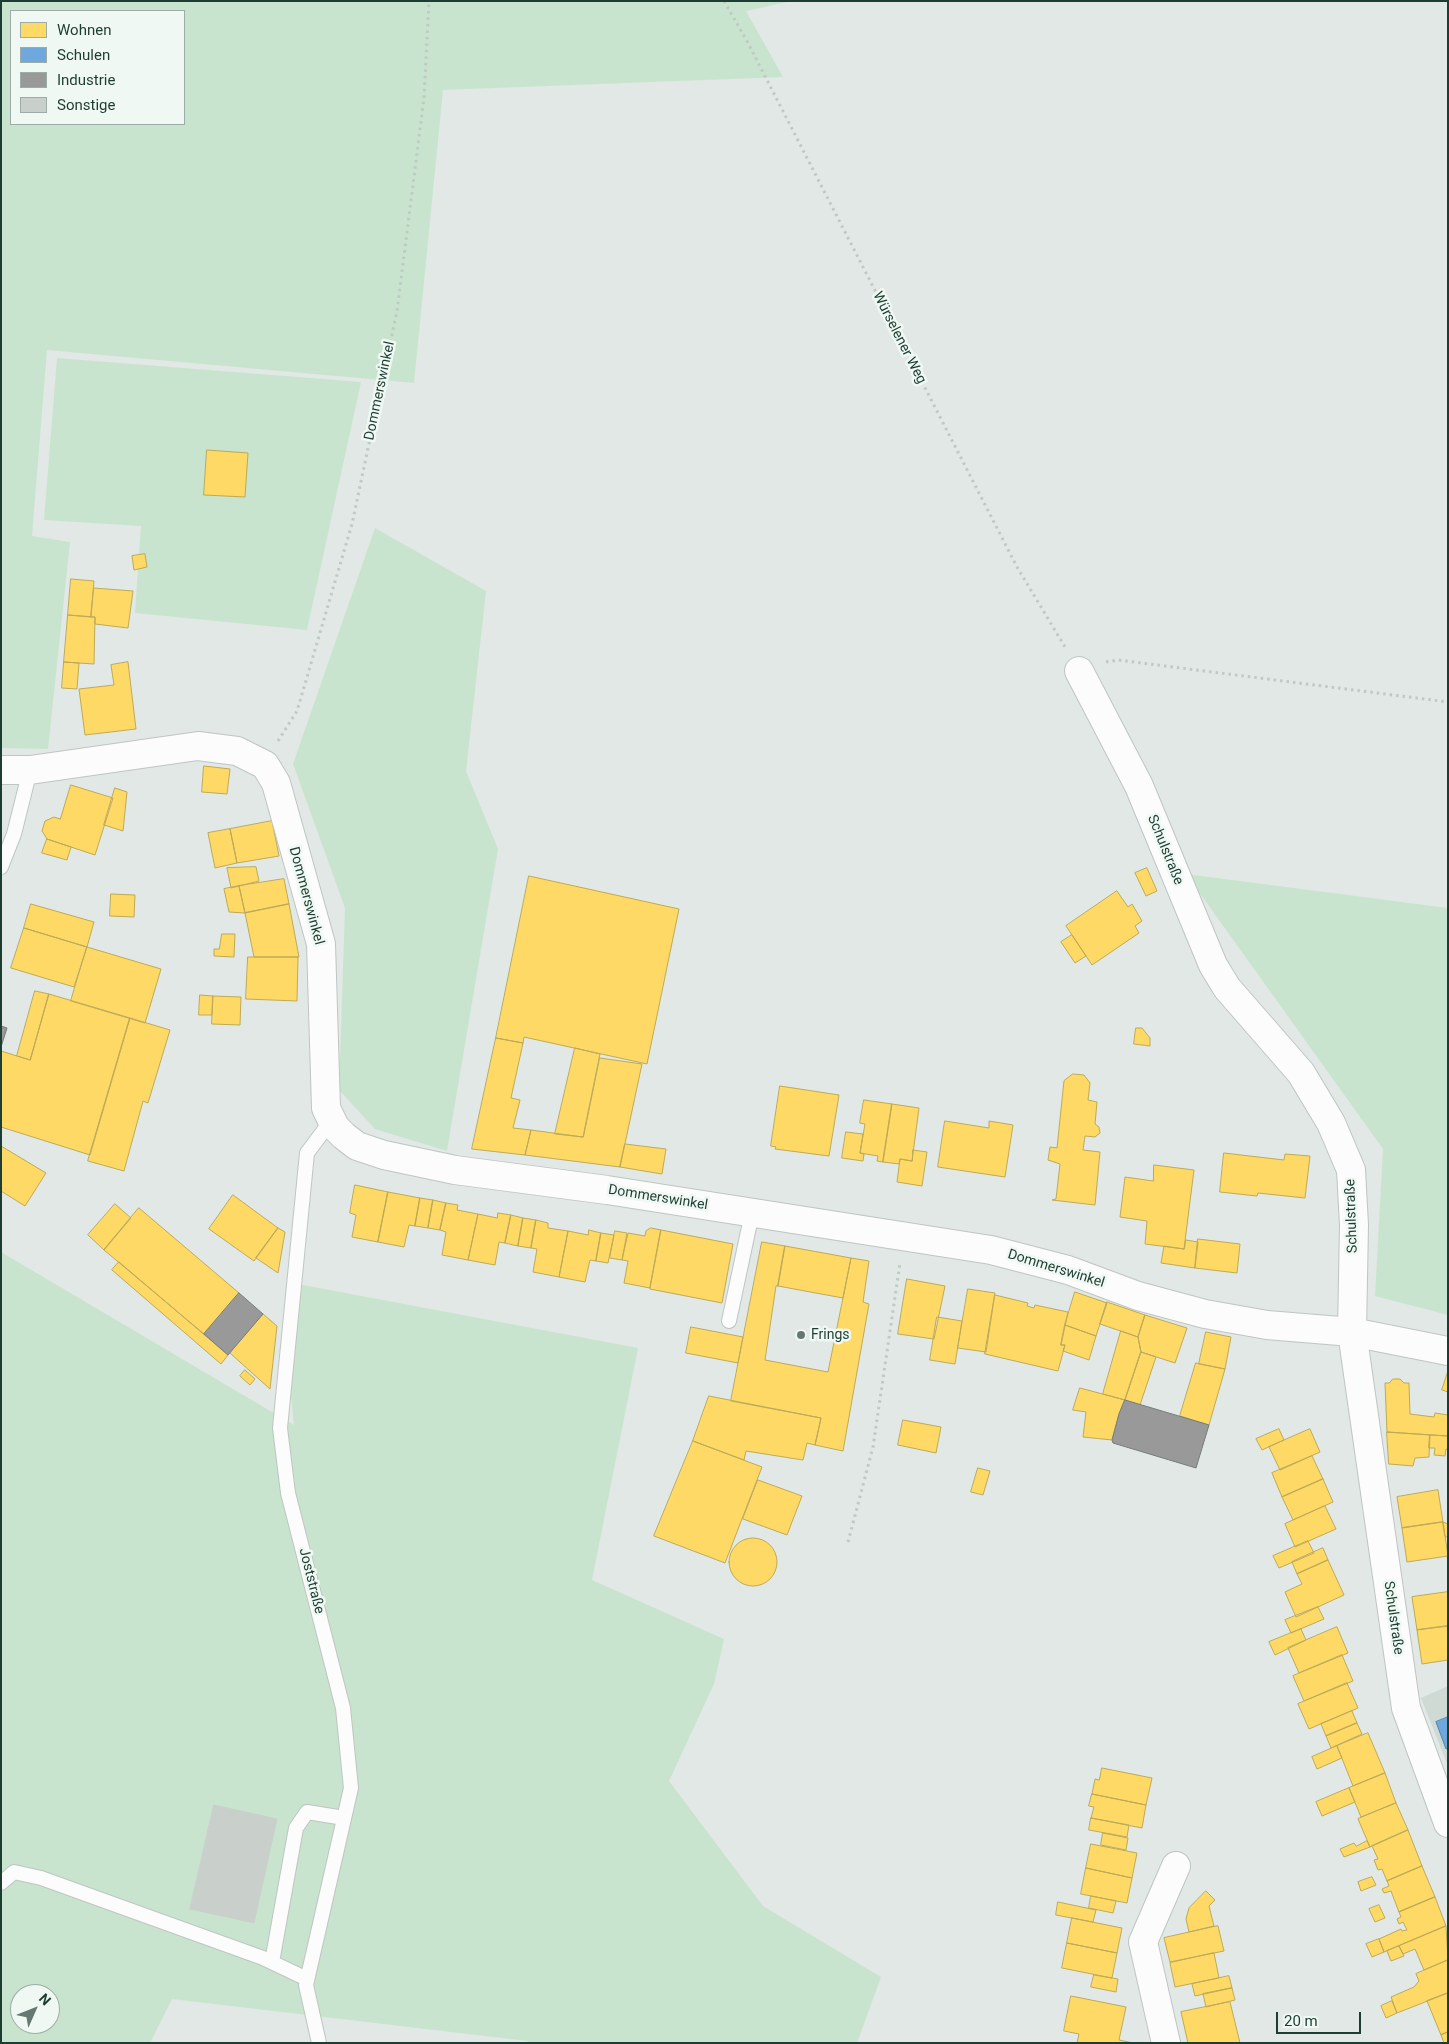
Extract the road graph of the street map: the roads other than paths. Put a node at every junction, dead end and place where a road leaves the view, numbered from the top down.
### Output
1 (1080, 671) road end
2 (1, 770) edge
3 (30, 770) junction
4 (1, 868) edge
5 (331, 1121) junction
6 (752, 1213) junction
7 (730, 1321) dead end
8 (1352, 1332) junction
9 (1448, 1351) edge
10 (344, 1818) junction
11 (1448, 1824) edge
12 (1176, 1866) dead end
13 (1, 1883) edge
14 (272, 1962) junction
15 (308, 1979) junction
16 (319, 2043) edge
17 (1166, 2043) edge

1 - 8 street, Schulstraße
2 - 3 street
3 - 4 lane
3 - 5 street, Dommerswinkel
5 - 6 street, Dommerswinkel
5 - 10 lane, Joststraße
6 - 7 lane
6 - 8 street, Dommerswinkel
8 - 9 street, Dommerswinkel
8 - 11 street, Schulstraße
10 - 14 lane
10 - 15 lane, Joststraße
12 - 17 street
13 - 14 lane
14 - 15 lane
15 - 16 lane, Joststraße

